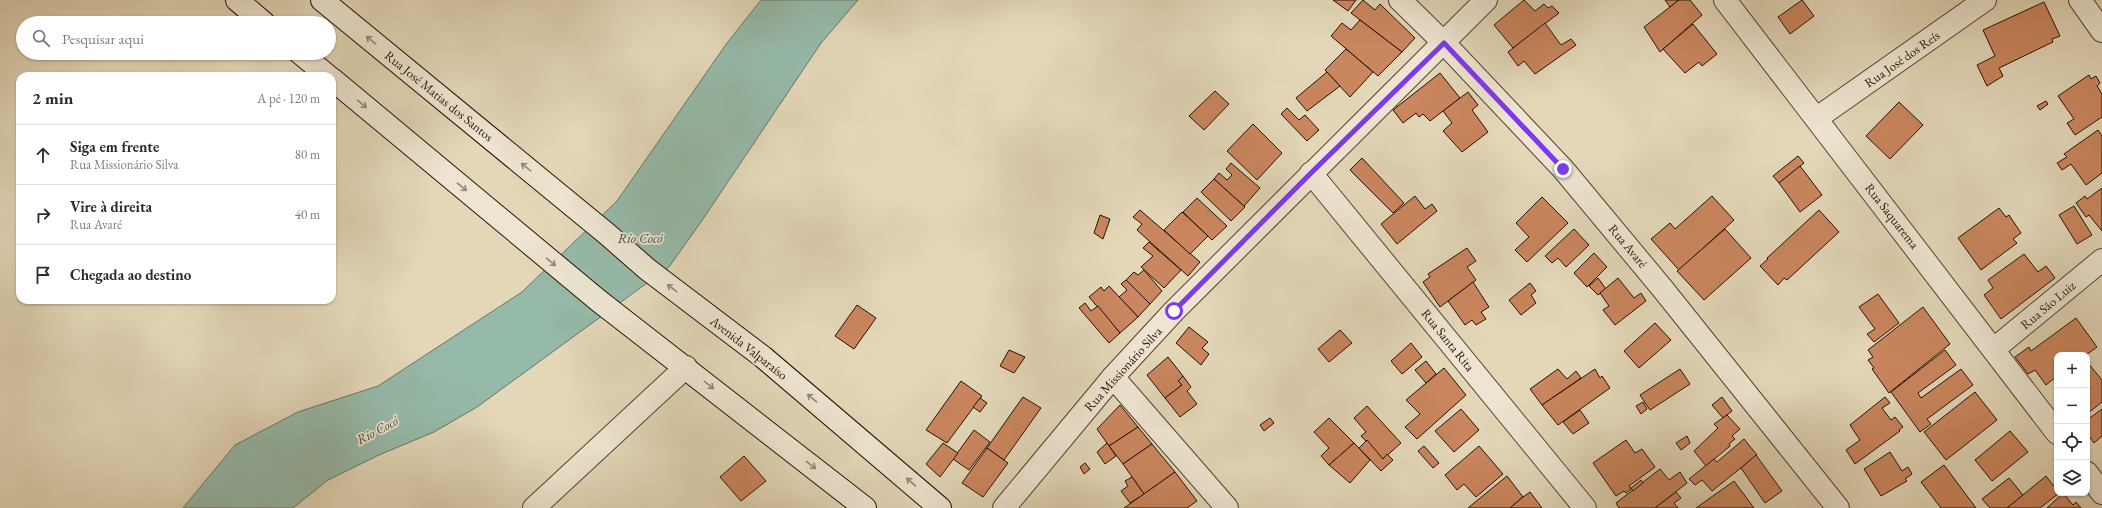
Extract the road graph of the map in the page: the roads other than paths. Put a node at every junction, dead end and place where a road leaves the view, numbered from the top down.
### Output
1 (237, 0) edge
2 (322, 0) edge
3 (1400, 0) edge
4 (1486, 0) edge
5 (1725, 0) edge
6 (1986, 0) edge
7 (2080, 0) edge
8 (256, 16) edge
9 (2102, 31) edge
10 (1444, 43) junction
11 (309, 60) edge
12 (323, 72) edge
13 (336, 82) edge
14 (1817, 118) junction
15 (1311, 173) junction
16 (556, 192) joint
17 (2102, 260) edge
18 (1994, 349) junction
19 (686, 367) junction
20 (1113, 378) junction
21 (2054, 429) edge
22 (534, 508) edge
23 (865, 508) edge
24 (940, 508) edge
25 (1004, 508) edge
26 (1227, 508) edge
27 (1585, 508) edge
28 (1838, 508) edge

1 - 8 street
16 -> 2 street, Rua José Matias dos Santos
3 - 10 street, Rua Avaré
4 - 10 street, Rua Missionário Silva
5 - 14 street, Rua Saquarema
6 - 14 street, Rua José dos Reís
7 - 9 street
10 - 15 street, Rua Missionário Silva
10 - 28 street, Rua Avaré
11 - 12 street
13 -> 19 street
14 - 18 street, Rua Saquarema
15 - 20 street, Rua Missionário Silva
15 - 27 street, Rua Santa Rita
24 -> 16 street, Avenida Valparaíso
17 - 18 street, Rua São Luiz
18 - 21 street, Rua Saquarema
19 - 22 street
19 -> 23 street
20 - 25 street, Rua Missionário Silva
20 - 26 street

